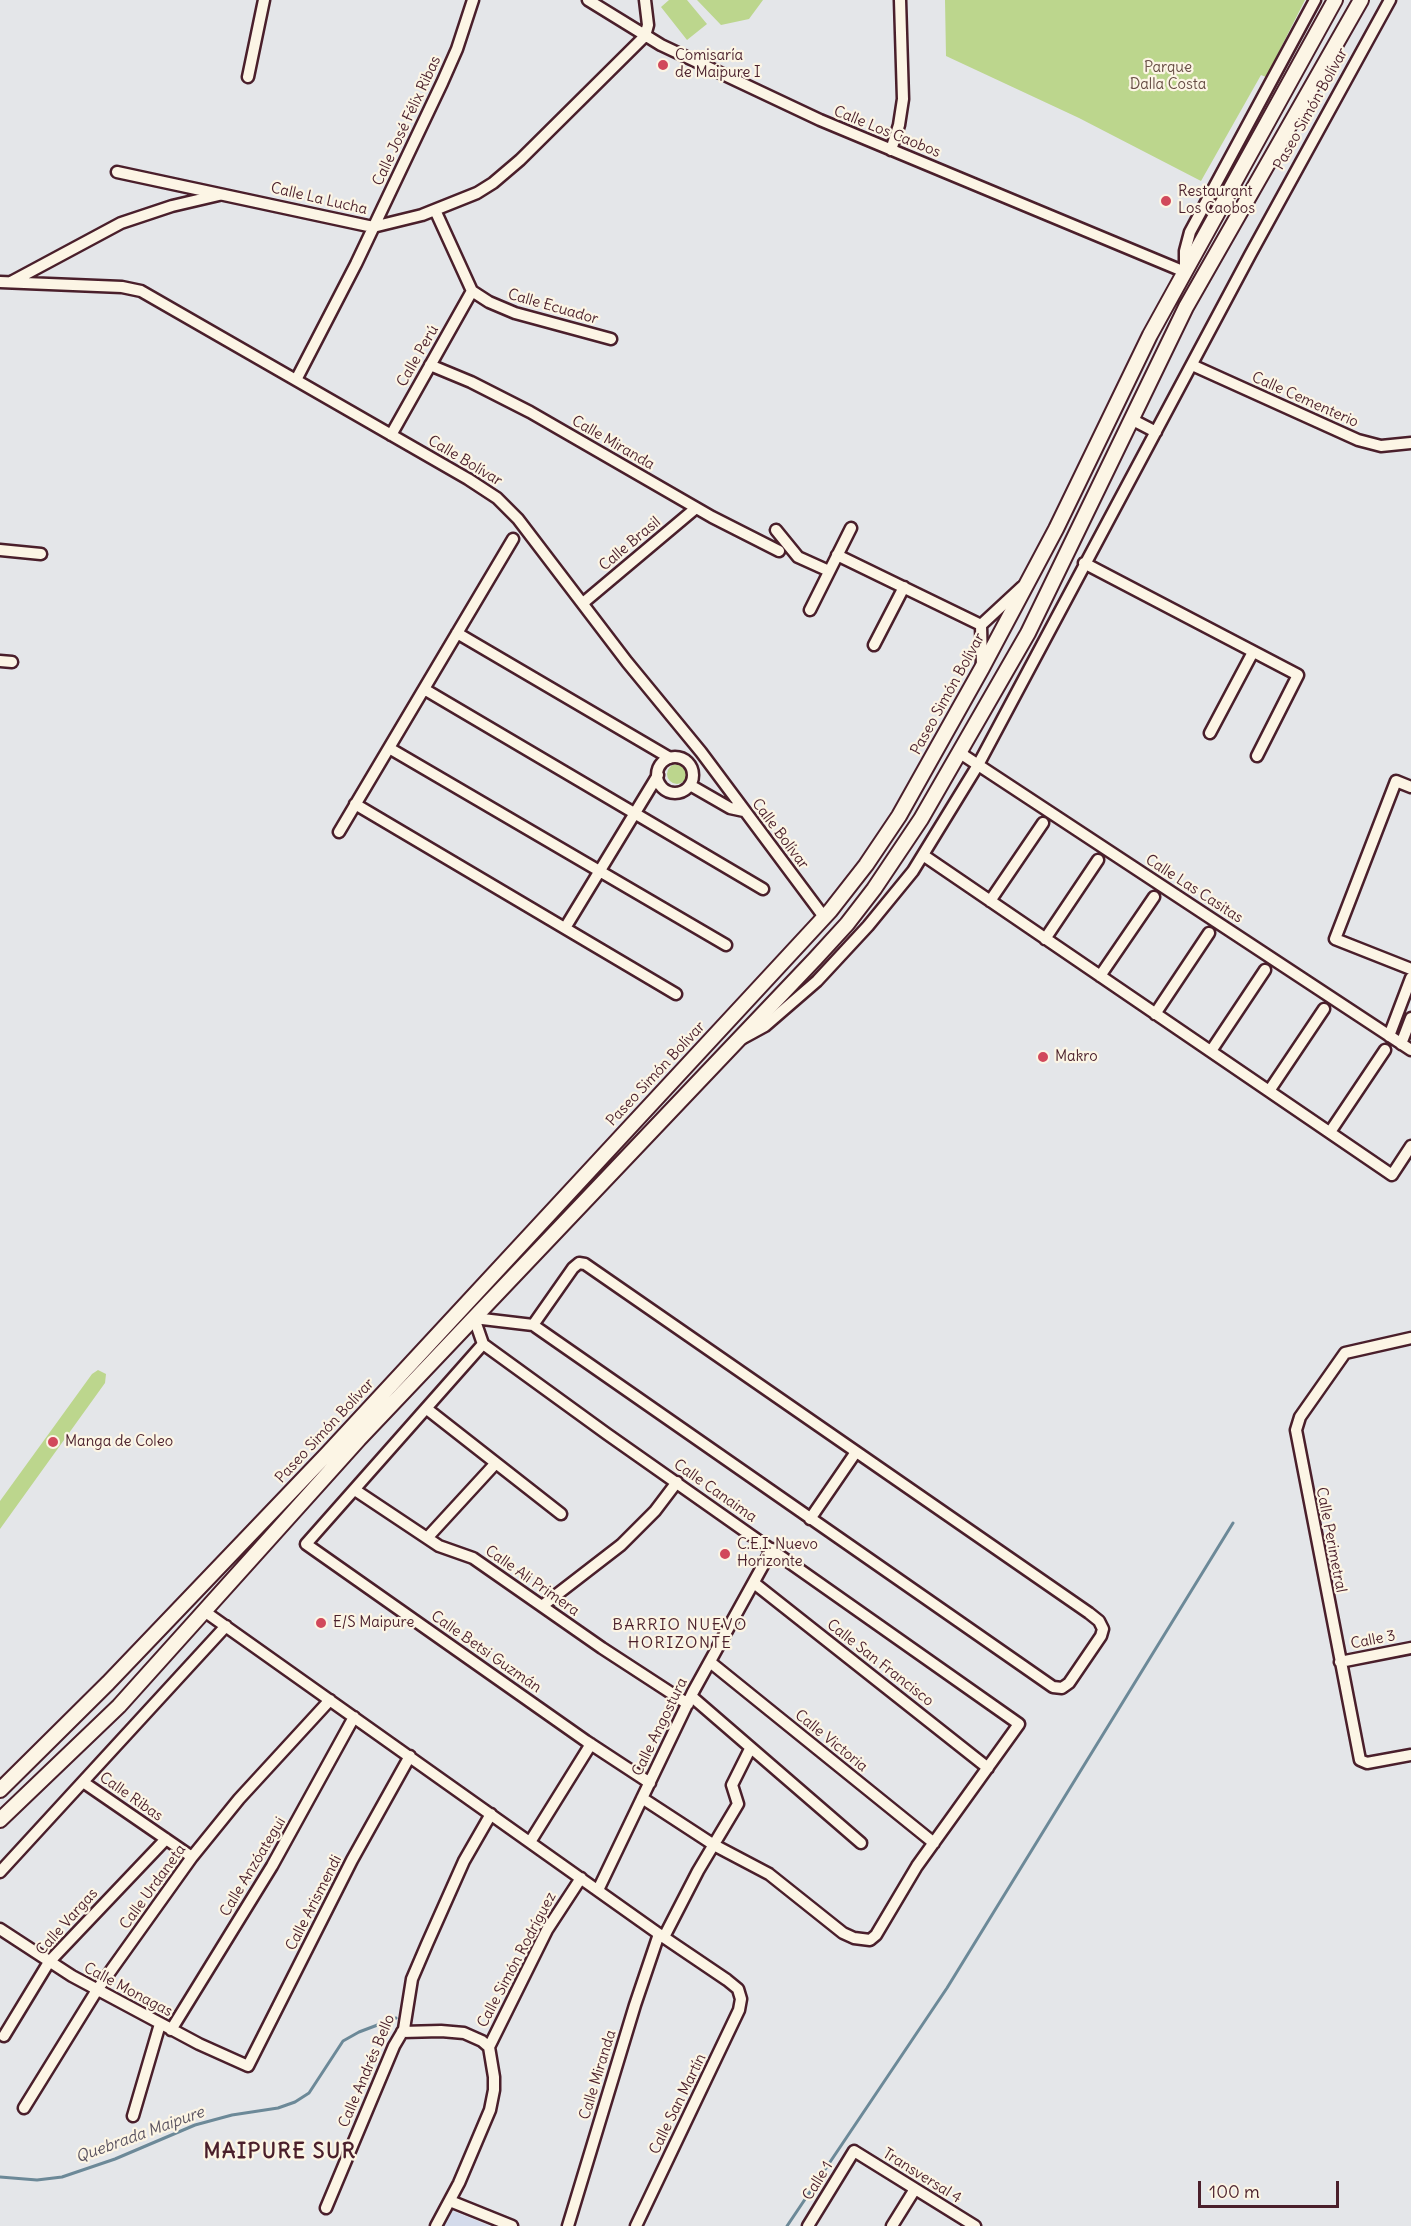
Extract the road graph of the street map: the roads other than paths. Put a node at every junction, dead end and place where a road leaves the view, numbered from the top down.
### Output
1 (264, 0) edge
2 (473, 0) edge
3 (588, 0) edge
4 (645, 0) edge
5 (900, 0) edge
6 (1315, 0) edge
7 (1335, 0) edge
8 (1362, 0) edge
9 (1390, 0) edge
10 (645, 36) junction
11 (248, 77) dead end
12 (891, 150) junction
13 (117, 172) dead end
14 (223, 194) junction
15 (435, 210) junction
16 (374, 227) junction
17 (1185, 272) junction
18 (1202, 279) junction
19 (5, 282) edge
20 (472, 291) junction
21 (611, 339) dead end
22 (430, 365) junction
23 (1192, 365) junction
24 (296, 381) junction
25 (1131, 419) junction
26 (1156, 432) junction
27 (391, 435) junction
28 (1411, 443) edge
29 (696, 508) junction
30 (851, 528) dead end
31 (776, 530) dead end
32 (513, 539) dead end
33 (0, 550) edge
34 (779, 551) dead end
35 (41, 554) dead end
36 (837, 555) junction
37 (1084, 563) junction
38 (829, 571) junction
39 (1029, 581) junction
40 (904, 587) junction
41 (583, 603) junction
42 (810, 610) dead end
43 (981, 625) junction
44 (458, 633) junction
45 (874, 645) dead end
46 (1253, 652) junction
47 (0, 661) edge
48 (12, 662) dead end
49 (982, 668) junction
50 (424, 690) junction
51 (1210, 733) dead end
52 (389, 748) junction
53 (960, 753) junction
54 (1257, 756) dead end
55 (670, 758) junction
56 (978, 765) junction
57 (658, 775) junction
58 (690, 785) junction
59 (1411, 787) edge
60 (355, 804) junction
61 (744, 811) junction
62 (1043, 823) dead end
63 (339, 832) dead end
64 (923, 855) junction
65 (1098, 860) dead end
66 (763, 889) dead end
67 (1154, 897) dead end
68 (990, 901) junction
69 (824, 917) junction
70 (565, 928) junction
71 (1209, 933) dead end
72 (838, 934) junction
73 (1045, 939) junction
74 (726, 945) dead end
75 (1411, 969) edge
76 (1265, 970) dead end
77 (1100, 976) junction
78 (1411, 978) edge
79 (1408, 993) edge
80 (676, 994) dead end
81 (1324, 1009) dead end
82 (1155, 1014) junction
83 (1411, 1018) edge
84 (1389, 1036) junction
85 (738, 1041) junction
86 (1406, 1047) edge
87 (1385, 1050) dead end
88 (1211, 1051) junction
89 (1269, 1091) junction
90 (1330, 1132) junction
91 (1411, 1146) edge
92 (463, 1307) junction
93 (474, 1318) junction
94 (533, 1325) junction
95 (1411, 1338) edge
96 (483, 1344) junction
97 (426, 1409) junction
98 (856, 1452) junction
99 (495, 1464) junction
100 (677, 1482) junction
101 (355, 1490) junction
102 (561, 1514) dead end
103 (810, 1519) junction
104 (428, 1538) junction
105 (772, 1549) junction
106 (754, 1583) junction
107 (542, 1606) junction
108 (204, 1611) junction
109 (226, 1626) junction
110 (1411, 1648) edge
111 (710, 1662) junction
112 (1340, 1662) junction
113 (330, 1700) junction
114 (690, 1700) junction
115 (354, 1717) junction
116 (591, 1744) junction
117 (750, 1749) junction
118 (1411, 1755) edge
119 (410, 1756) junction
120 (988, 1768) junction
121 (83, 1782) junction
122 (650, 1783) junction
123 (0, 1790) edge
124 (642, 1798) junction
125 (491, 1814) junction
126 (0, 1820) edge
127 (166, 1839) junction
128 (530, 1842) junction
129 (861, 1843) dead end
130 (934, 1844) junction
131 (714, 1845) junction
132 (192, 1857) junction
133 (0, 1872) edge
134 (581, 1878) junction
135 (598, 1890) junction
136 (0, 1929) edge
137 (662, 1935) junction
138 (49, 1962) junction
139 (97, 1990) junction
140 (160, 2024) junction
141 (171, 2030) junction
142 (402, 2032) junction
143 (4, 2036) dead end
144 (489, 2047) junction
145 (248, 2066) joint
146 (24, 2108) dead end
147 (134, 2116) dead end
148 (854, 2151) joint
149 (915, 2189) junction
150 (450, 2200) junction
151 (326, 2208) dead end
152 (436, 2226) edge
153 (512, 2226) edge
154 (568, 2226) edge
155 (636, 2226) edge
156 (808, 2226) edge
157 (892, 2226) edge
158 (975, 2226) edge

1 - 11 street
2 - 16 street, Calle José Félix Ribas
3 - 10 street, Calle Los Caobos
4 - 10 street
5 - 12 street
6 - 17 street, Paseo Simón Bolívar
7 - 17 main road, Paseo Simón Bolívar
8 - 18 main road, Paseo Simón Bolívar
9 - 23 street, Paseo Simón Bolívar
10 - 12 street, Calle Los Caobos
10 - 15 street, Calle La Lucha
12 - 17 street, Calle Los Caobos
13 - 14 street
14 - 16 street, Calle La Lucha
14 - 19 street, Calle La Lucha
15 - 16 street, Calle La Lucha
15 - 20 street
16 - 24 street, Calle José Félix Ribas
17 - 18 main road
17 - 39 main road, Paseo Simón Bolívar
18 - 25 main road, Paseo Simón Bolívar
19 - 24 street, Calle Bolívar
20 - 21 street, Calle Ecuador
20 - 22 street, Calle Perú
22 - 27 street, Calle Perú
22 - 29 street, Calle Miranda
23 - 26 street, Paseo Simón Bolívar
23 - 28 street, Calle Cementerio
24 - 27 street, Calle Bolívar
25 - 26 street
25 - 53 main road, Paseo Simón Bolívar
26 - 37 street, Paseo Simón Bolívar
27 - 41 street, Calle Bolívar
29 - 34 street, Calle Miranda
29 - 41 street, Calle Brasil
30 - 36 street
31 - 38 street
32 - 44 street
33 - 35 street
36 - 38 street
36 - 40 street
37 - 46 street
37 - 56 street, Paseo Simón Bolívar
38 - 42 street
39 - 43 street
39 - 49 main road, Paseo Simón Bolívar
40 - 43 street
40 - 45 street
41 - 61 street, Calle Bolívar
43 - 49 street
44 - 50 street
44 - 55 street
46 - 51 street
46 - 54 street
47 - 48 street
49 - 69 main road, Paseo Simón Bolívar
50 - 52 street
50 - 66 street
52 - 60 street
52 - 74 street
53 - 56 street, Calle Las Casitas
53 - 72 main road, Paseo Simón Bolívar
55 - 57 street
55 - 58 street
56 - 64 street, Paseo Simón Bolívar
56 - 84 street, Calle Las Casitas
57 - 58 street
57 - 70 street
58 - 61 street
59 - 75 street
60 - 63 street
60 - 70 street
61 - 69 street, Calle Bolívar
62 - 68 street
64 - 68 street
64 - 85 street, Paseo Simón Bolívar
65 - 73 street
67 - 77 street
68 - 73 street
69 - 72 main road
69 - 92 main road, Paseo Simón Bolívar
70 - 80 street
71 - 82 street
72 - 85 main road, Paseo Simón Bolívar
73 - 77 street
76 - 88 street
77 - 82 street
78 - 79 street
79 - 84 street
81 - 89 street
82 - 88 street
83 - 86 street
84 - 86 street, Calle Las Casitas
85 - 93 main road, Paseo Simón Bolívar
87 - 90 street
88 - 89 street
89 - 90 street
90 - 91 street
92 - 93 main road
92 - 123 main road, Paseo Simón Bolívar
93 - 94 street
93 - 96 street
93 - 108 main road, Paseo Simón Bolívar
94 - 98 street
94 - 103 street
95 - 112 street, Calle Perimetral
96 - 97 street
96 - 100 street, Calle Canaima
97 - 99 street
97 - 101 street
98 - 103 street
98 - 103 street
99 - 102 street
99 - 104 street
100 - 105 street, Calle Canaima
100 - 107 street
101 - 104 street, Calle Ali Primera
101 - 116 street, Calle Betsi Guzmán
104 - 107 street, Calle Ali Primera
105 - 106 street, Calle Angostura
105 - 120 street, Calle Canaima
106 - 111 street, Calle Angostura
106 - 120 street, Calle San Francisco
107 - 114 street, Calle Ali Primera
108 - 109 street
108 - 126 main road, Paseo Simón Bolívar
109 - 113 street
109 - 121 street
110 - 112 street, Calle 3
111 - 114 street, Calle Angostura
111 - 130 street, Calle Victoria
112 - 118 street, Calle Perimetral
113 - 115 street
113 - 132 street, Calle Urdaneta
114 - 117 street, Calle Ali Primera
114 - 122 street, Calle Angostura
115 - 119 street
115 - 141 street, Calle Anzóategui
116 - 122 street, Calle Betsi Guzmán
116 - 128 street
117 - 129 street, Calle Ali Primera
117 - 131 street, Calle Miranda
119 - 125 street
119 - 145 street, Calle Arismendi
120 - 130 street
121 - 127 street, Calle Ribas
121 - 133 street
122 - 124 street, Calle Angostura
124 - 131 street
124 - 135 street, Calle Angostura
125 - 128 street
125 - 142 street, Calle Andrés Bello
127 - 132 street, Calle Ribas
127 - 138 street, Calle Vargas
128 - 134 street
130 - 131 street
131 - 137 street, Calle Miranda
132 - 139 street, Calle Urdaneta
134 - 135 street
134 - 144 street, Calle Simón Rodríguez
135 - 137 street
136 - 138 street, Calle Monagas
137 - 154 street, Calle Miranda
137 - 155 street, Calle San Martín
138 - 139 street, Calle Monagas
138 - 143 street, Calle Vargas
139 - 140 street, Calle Monagas
139 - 146 street, Calle Urdaneta
140 - 141 street, Calle Monagas
140 - 147 street
141 - 145 street, Calle Monagas
142 - 144 street
142 - 151 street, Calle Andrés Bello
144 - 150 street, Calle Simón Rodríguez
148 - 149 street, Transversal 4
148 - 156 street, Calle 1
149 - 157 street
149 - 158 street, Transversal 4
150 - 152 street, Calle Simón Rodríguez
150 - 153 street

